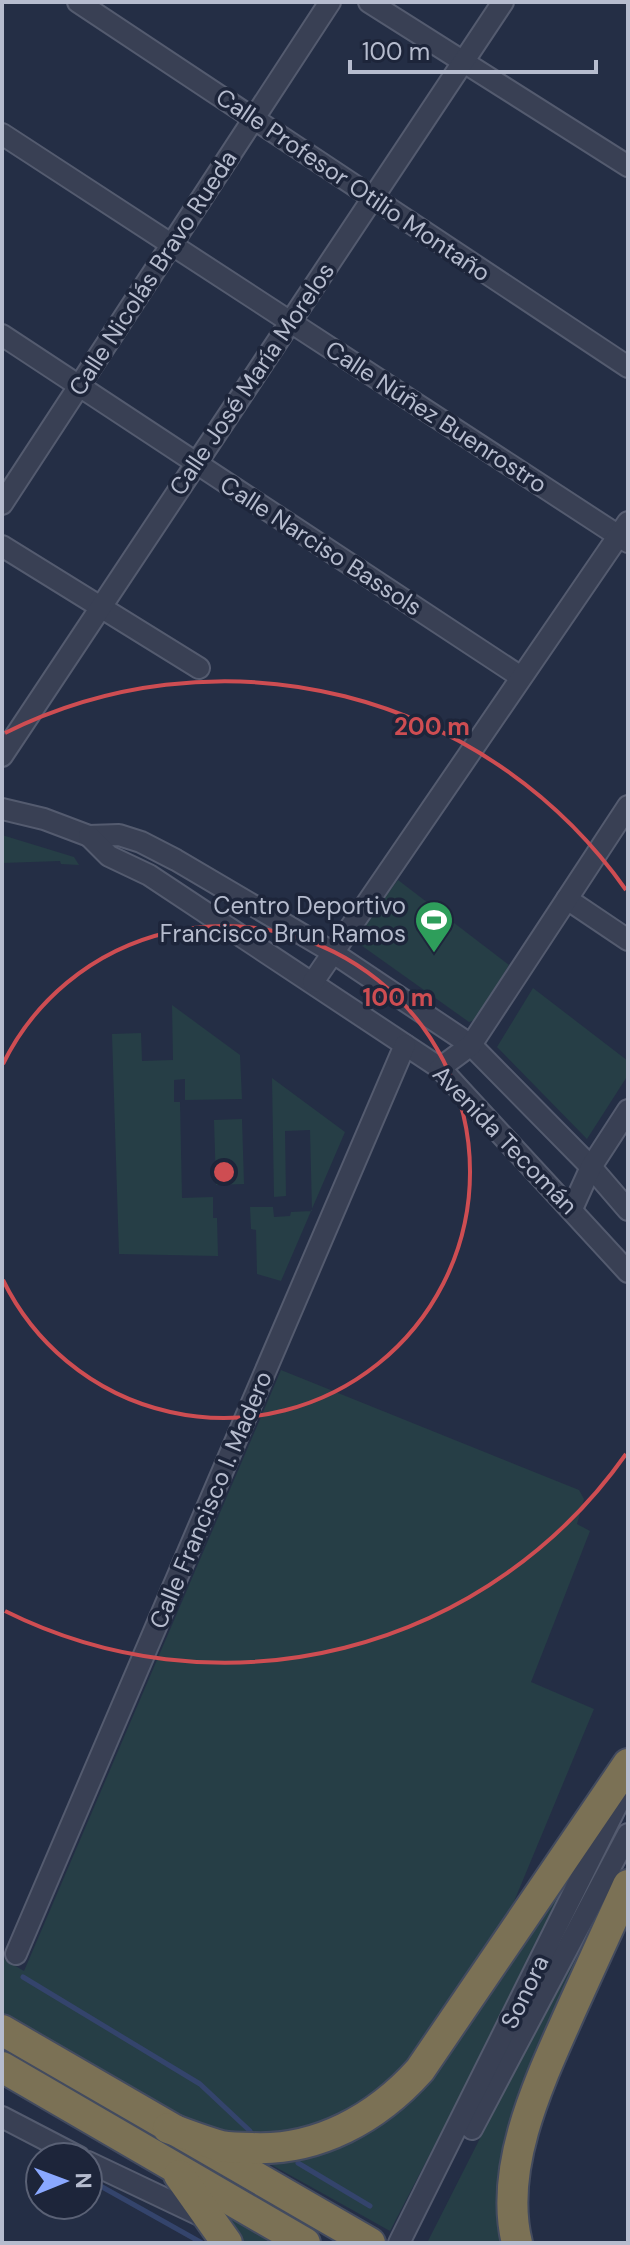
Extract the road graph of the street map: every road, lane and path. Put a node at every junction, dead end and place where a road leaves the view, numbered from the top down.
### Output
1 (78, 2) edge
2 (330, 2) edge
3 (369, 2) edge
4 (503, 2) edge
5 (463, 62) junction
6 (253, 119) junction
7 (2, 134) edge
8 (628, 166) edge
9 (373, 198) junction
10 (171, 244) junction
11 (290, 322) junction
12 (2, 335) edge
13 (628, 367) edge
14 (78, 387) junction
15 (196, 464) junction
16 (2, 504) edge
17 (625, 534) edge
18 (2, 546) edge
19 (101, 607) junction
20 (199, 668) dead end
21 (521, 677) junction
22 (2, 756) edge
23 (2, 809) edge
24 (626, 813) edge
25 (89, 836) junction
26 (567, 899) junction
27 (628, 940) edge
28 (332, 952) junction
29 (313, 982) junction
30 (405, 1045) junction
31 (471, 1045) junction
32 (440, 1068) junction
33 (628, 1110) edge
34 (591, 1167) junction
35 (628, 1194) edge
36 (572, 1209) junction
37 (628, 1210) edge
38 (628, 1272) edge
39 (628, 1764) edge
40 (628, 1784) edge
41 (628, 1834) edge
42 (628, 1885) edge
43 (16, 1954) dead end
44 (2, 2030) edge
45 (2, 2067) edge
46 (2, 2117) edge
47 (168, 2128) junction
48 (48, 2141) edge
49 (171, 2163) junction
50 (104, 2170) edge
51 (426, 2203) junction
52 (220, 2232) edge
53 (305, 2243) edge
54 (370, 2243) edge
55 (399, 2243) edge
56 (412, 2243) edge
57 (517, 2243) edge

1 - 6 street, Calle Profesor Otilio Montaño
2 - 6 street, Calle Nicolás Bravo Rueda
3 - 5 street
4 - 5 street, Calle José María Morelos
5 - 8 street
5 - 9 street, Calle José María Morelos
6 - 9 street, Calle Profesor Otilio Montaño
6 - 10 street, Calle Nicolás Bravo Rueda
7 - 10 street, Calle Núñez Buenrostro
9 - 11 street, Calle José María Morelos
9 - 13 street, Calle Profesor Otilio Montaño
10 - 11 street, Calle Núñez Buenrostro
10 - 14 street, Calle Nicolás Bravo Rueda
11 - 15 street, Calle José María Morelos
11 - 17 street, Calle Núñez Buenrostro
12 - 14 street, Calle Narciso Bassols
14 - 15 street, Calle Narciso Bassols
14 - 16 street, Calle Nicolás Bravo Rueda
15 - 19 street, Calle José María Morelos
15 - 21 street, Calle Narciso Bassols
17 - 21 street
18 - 19 street
19 - 20 street
19 - 22 street, Calle José María Morelos
21 - 28 street
23 - 25 street, Avenida Tecomán
24 - 26 street
25 - 28 street, Avenida Tecomán
25 - 29 street, Avenida Tecomán
26 - 27 street
26 - 31 street
28 - 29 street
28 - 31 street, Avenida Tecomán
29 - 30 street, Avenida Tecomán
30 - 32 street, Avenida Tecomán
30 - 43 street, Calle Francisco I. Madero
31 - 32 street
31 - 34 street, Avenida Tecomán
32 - 36 street, Avenida Tecomán
33 - 34 street
34 - 35 street
34 - 36 street
34 - 37 street, Avenida Tecomán
36 - 38 street, Avenida Tecomán
39 - 47 highway
40 - 51 street, Sonora
41 - 51 street, Sonora
42 - 57 highway
44 - 47 highway
45 - 49 highway
46 - 48 street
47 - 54 highway
49 - 52 highway
49 - 53 highway
50 - 52 street
51 - 55 street
51 - 56 street

